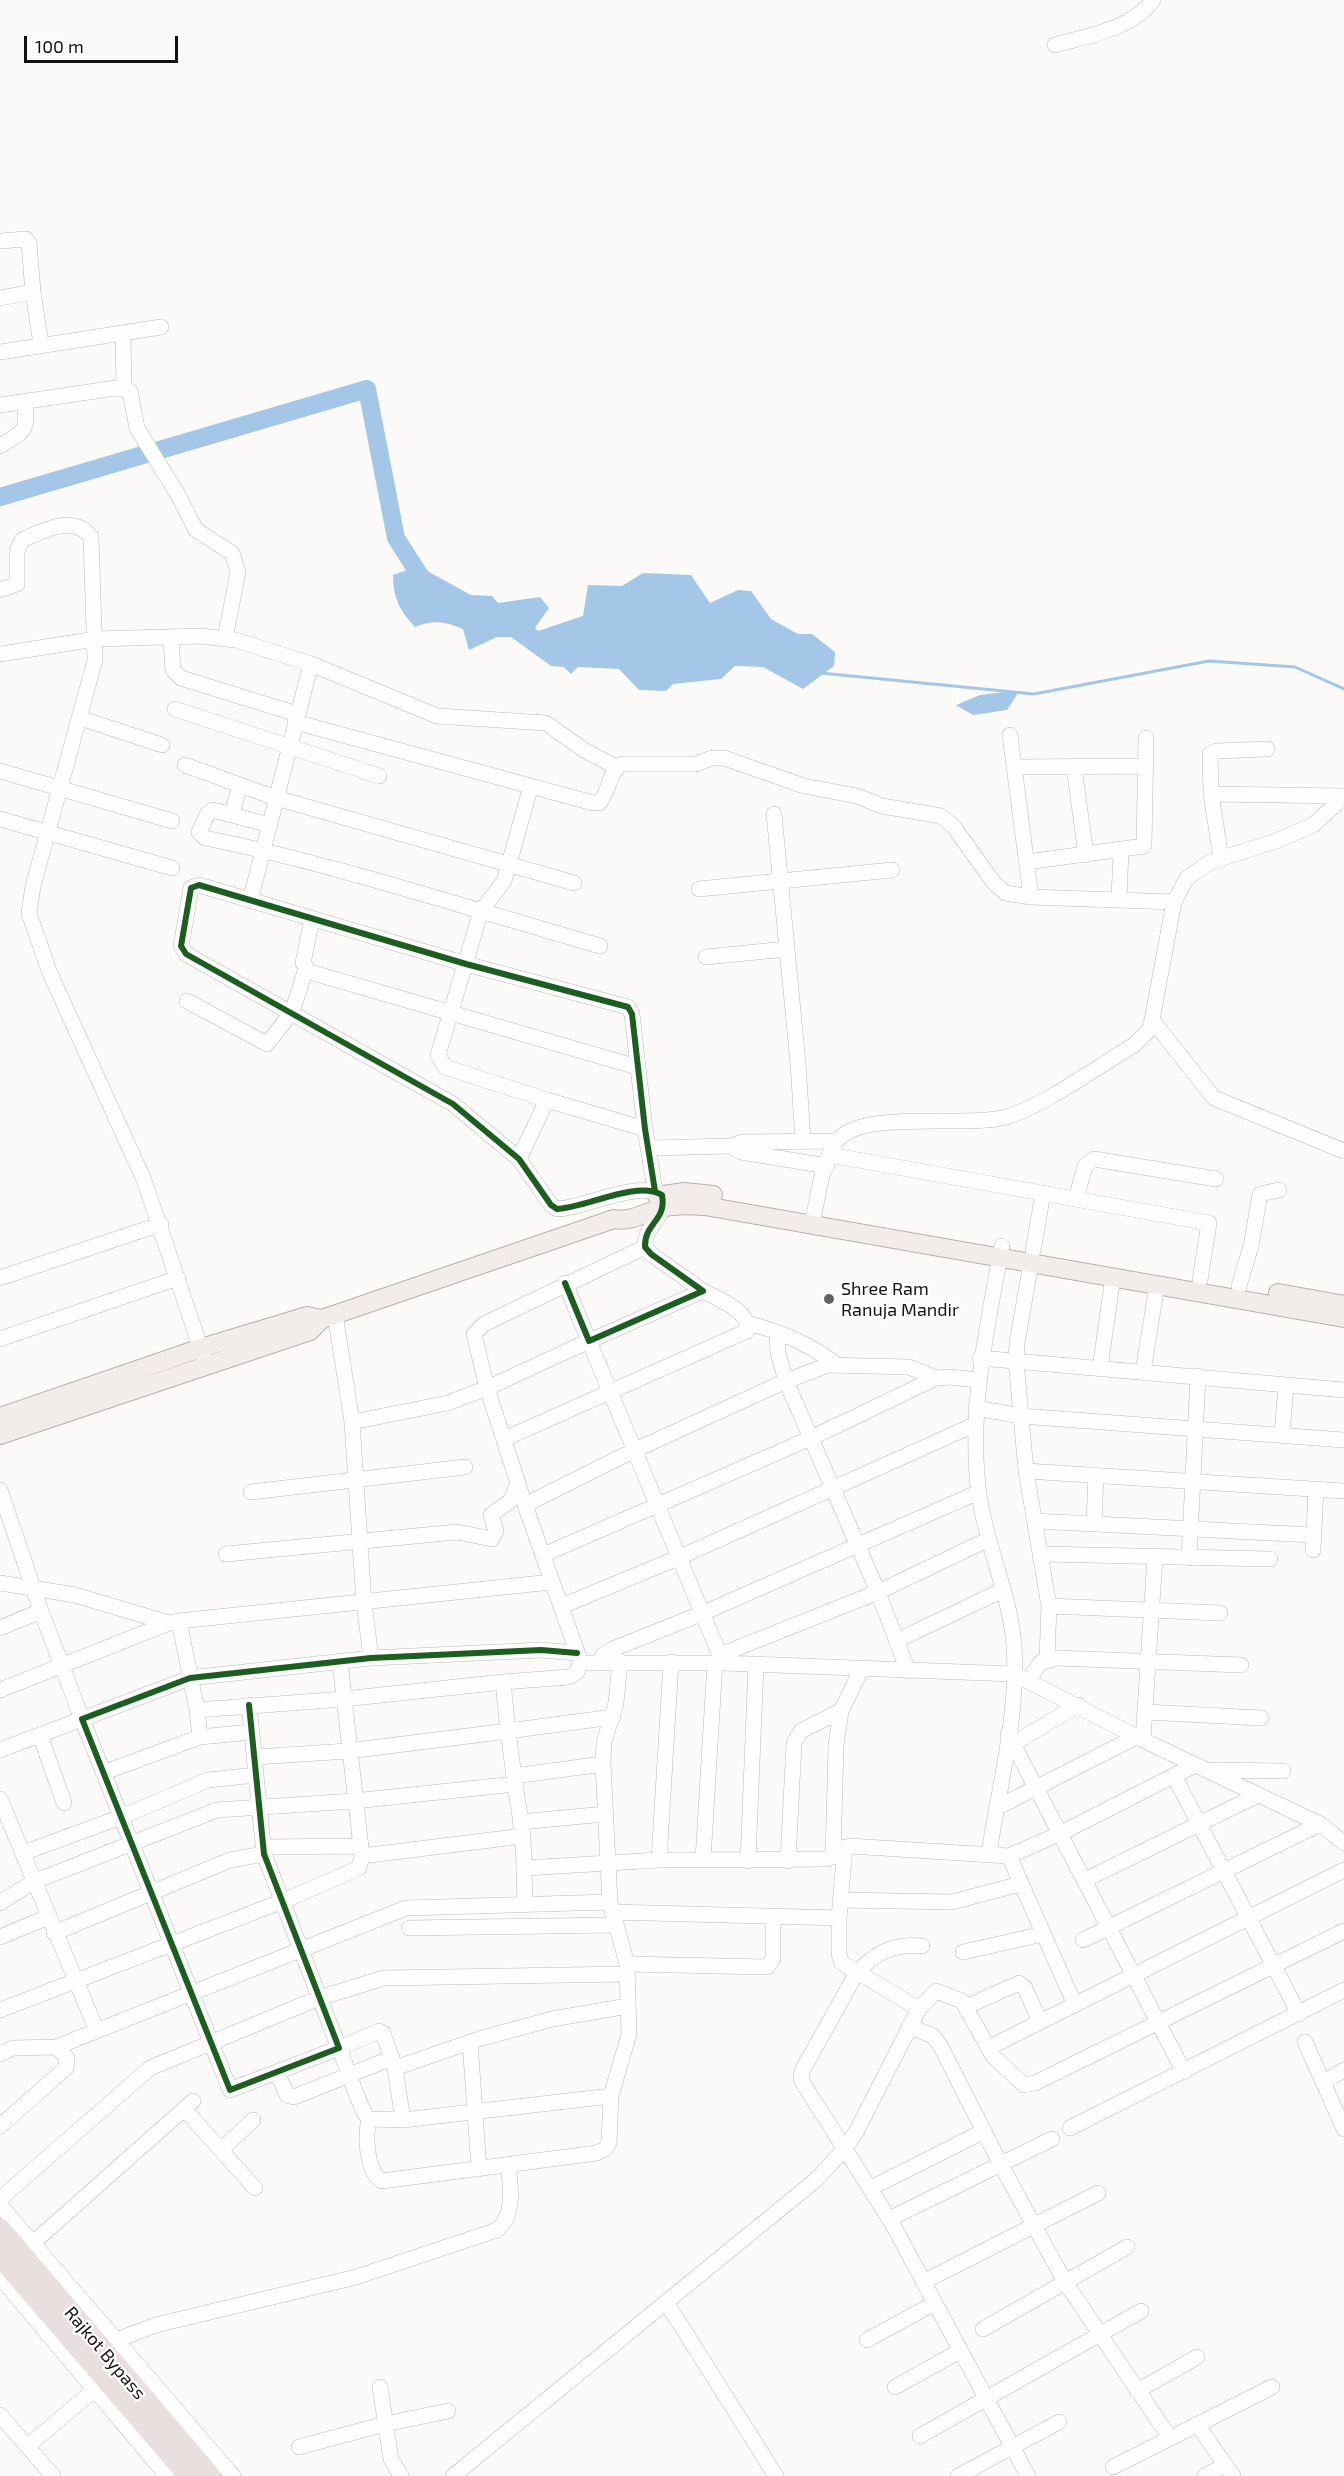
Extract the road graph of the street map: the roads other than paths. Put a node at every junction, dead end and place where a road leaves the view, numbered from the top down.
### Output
1 (1153, 0) edge
2 (1055, 45) dead end
3 (0, 241) edge
4 (33, 292) junction
5 (0, 298) edge
6 (161, 327) dead end
7 (123, 335) junction
8 (41, 344) junction
9 (0, 351) edge
10 (124, 388) junction
11 (25, 401) junction
12 (0, 405) edge
13 (0, 446) edge
14 (0, 590) edge
15 (171, 637) junction
16 (96, 639) junction
17 (225, 639) junction
18 (0, 654) edge
19 (311, 664) junction
20 (175, 709) dead end
21 (81, 718) junction
22 (296, 718) junction
23 (1010, 735) dead end
24 (1146, 738) dead end
25 (162, 745) dead end
26 (289, 747) junction
27 (1267, 749) dead end
28 (185, 765) dead end
29 (1146, 766) junction
30 (616, 767) junction
31 (1014, 767) junction
32 (1074, 767) junction
33 (0, 771) edge
34 (380, 776) dead end
35 (240, 785) junction
36 (531, 786) junction
37 (60, 789) junction
38 (1211, 794) junction
39 (1344, 796) edge
40 (276, 798) junction
41 (232, 813) junction
42 (774, 814) dead end
43 (0, 819) edge
44 (172, 821) dead end
45 (270, 825) junction
46 (48, 834) junction
47 (263, 850) junction
48 (1121, 851) junction
49 (1086, 855) junction
50 (1221, 858) junction
51 (1027, 862) junction
52 (508, 865) junction
53 (172, 868) dead end
54 (892, 870) dead end
55 (781, 880) junction
56 (574, 883) dead end
57 (699, 889) dead end
58 (1031, 897) junction
59 (1119, 899) junction
60 (250, 901) junction
61 (1174, 902) junction
62 (481, 911) junction
63 (312, 919) junction
64 (600, 946) dead end
65 (787, 949) junction
66 (706, 957) dead end
67 (466, 964) junction
68 (306, 969) junction
69 (187, 1001) dead end
70 (292, 1012) junction
71 (451, 1014) junction
72 (1152, 1020) junction
73 (637, 1067) junction
74 (547, 1100) junction
75 (645, 1129) junction
76 (803, 1141) junction
77 (731, 1146) junction
78 (650, 1148) junction
79 (1344, 1150) edge
80 (831, 1154) junction
81 (519, 1159) junction
82 (1216, 1179) dead end
83 (1280, 1190) dead end
84 (1043, 1193) junction
85 (660, 1198) junction
86 (1076, 1199) junction
87 (813, 1219) junction
88 (161, 1224) junction
89 (645, 1247) junction
90 (1001, 1251) junction
91 (1032, 1257) junction
92 (1113, 1277) junction
93 (0, 1278) edge
94 (178, 1278) junction
95 (1200, 1280) junction
96 (566, 1283) junction
97 (1157, 1285) junction
98 (1239, 1286) junction
99 (703, 1291) junction
100 (1278, 1300) junction
101 (1344, 1305) edge
102 (328, 1317) junction
103 (1344, 1318) edge
104 (749, 1324) junction
105 (777, 1333) junction
106 (0, 1339) edge
107 (589, 1341) junction
108 (201, 1348) junction
109 (980, 1358) junction
110 (1016, 1361) junction
111 (836, 1364) junction
112 (206, 1367) junction
113 (1100, 1368) junction
114 (1143, 1372) junction
115 (1198, 1376) junction
116 (936, 1378) junction
117 (977, 1380) junction
118 (786, 1381) junction
119 (1286, 1385) junction
120 (488, 1388) junction
121 (1344, 1390) edge
122 (612, 1393) junction
123 (976, 1408) junction
124 (1021, 1416) junction
125 (0, 1417) edge
126 (352, 1422) junction
127 (976, 1424) junction
128 (1195, 1430) junction
129 (0, 1435) edge
130 (1282, 1435) junction
131 (811, 1438) junction
132 (504, 1439) junction
133 (1344, 1440) edge
134 (635, 1450) junction
135 (465, 1467) dead end
136 (1026, 1471) junction
137 (1096, 1475) junction
138 (357, 1479) junction
139 (1192, 1482) junction
140 (518, 1484) junction
141 (833, 1489) junction
142 (1316, 1489) junction
143 (0, 1490) edge
144 (1344, 1491) edge
145 (251, 1492) dead end
146 (979, 1492) junction
147 (657, 1503) junction
148 (525, 1505) junction
149 (1035, 1521) junction
150 (1094, 1524) junction
151 (1190, 1528) junction
152 (1313, 1535) junction
153 (361, 1540) junction
154 (987, 1540) junction
155 (858, 1545) junction
156 (1313, 1550) dead end
157 (226, 1554) dead end
158 (1042, 1554) junction
159 (543, 1555) junction
160 (680, 1557) junction
161 (1155, 1557) junction
162 (1189, 1558) junction
163 (1270, 1559) dead end
164 (552, 1582) junction
165 (0, 1583) edge
166 (33, 1587) junction
167 (1003, 1590) junction
168 (878, 1592) junction
169 (364, 1603) junction
170 (562, 1606) junction
171 (1048, 1606) junction
172 (1152, 1610) junction
173 (41, 1611) junction
174 (703, 1613) junction
175 (1220, 1613) dead end
176 (174, 1622) junction
177 (0, 1628) edge
178 (898, 1640) junction
179 (371, 1658) junction
180 (579, 1658) junction
181 (1047, 1659) junction
182 (719, 1660) junction
183 (600, 1661) junction
184 (620, 1661) junction
185 (340, 1662) junction
186 (671, 1662) junction
187 (1149, 1662) junction
188 (756, 1664) junction
189 (62, 1665) junction
190 (1241, 1665) dead end
191 (862, 1668) junction
192 (908, 1671) junction
193 (1022, 1677) junction
194 (190, 1678) junction
195 (503, 1682) junction
196 (0, 1690) edge
197 (344, 1699) junction
198 (1078, 1705) junction
199 (249, 1706) junction
200 (197, 1710) junction
201 (841, 1711) junction
202 (1145, 1712) junction
203 (613, 1717) junction
204 (1261, 1718) dead end
205 (82, 1719) junction
206 (508, 1731) junction
207 (251, 1732) junction
208 (40, 1735) junction
209 (200, 1737) junction
210 (1140, 1738) junction
211 (1010, 1739) junction
212 (0, 1750) edge
213 (348, 1751) junction
214 (255, 1757) junction
215 (603, 1764) junction
216 (1200, 1767) junction
217 (1283, 1771) dead end
218 (105, 1773) junction
219 (256, 1774) junction
220 (1174, 1776) junction
221 (515, 1780) junction
222 (1037, 1789) junction
223 (1258, 1795) junction
224 (0, 1799) edge
225 (354, 1801) junction
226 (64, 1803) dead end
227 (259, 1806) junction
228 (996, 1808) junction
229 (605, 1814) junction
230 (3, 1817) edge
231 (121, 1817) junction
232 (1201, 1824) junction
233 (1320, 1824) junction
234 (521, 1829) junction
235 (1061, 1833) junction
236 (132, 1843) junction
237 (1344, 1843) edge
238 (264, 1850) junction
239 (361, 1851) junction
240 (839, 1852) junction
241 (23, 1853) junction
242 (989, 1853) junction
243 (1009, 1856) junction
244 (659, 1860) junction
245 (703, 1860) junction
246 (748, 1861) junction
247 (788, 1861) junction
248 (607, 1862) junction
249 (525, 1868) junction
250 (1225, 1869) junction
251 (1344, 1870) edge
252 (1084, 1880) junction
253 (33, 1882) junction
254 (1020, 1884) junction
255 (152, 1893) junction
256 (840, 1900) junction
257 (283, 1901) junction
258 (0, 1903) edge
259 (525, 1904) junction
260 (612, 1913) junction
261 (773, 1916) junction
262 (48, 1917) junction
263 (1249, 1917) junction
264 (839, 1918) junction
265 (1108, 1927) junction
266 (409, 1928) dead end
267 (1344, 1931) edge
268 (54, 1933) junction
269 (1043, 1934) junction
270 (0, 1937) edge
271 (1083, 1940) dead end
272 (171, 1942) junction
273 (922, 1946) dead end
274 (300, 1951) junction
275 (963, 1952) dead end
276 (1274, 1966) junction
277 (627, 1969) junction
278 (856, 1974) junction
279 (1133, 1976) junction
280 (75, 1981) junction
281 (1344, 1990) edge
282 (192, 1992) junction
283 (319, 1998) junction
284 (1075, 2005) junction
285 (628, 2006) junction
286 (966, 2007) junction
287 (918, 2009) junction
288 (0, 2010) edge
289 (1299, 2013) junction
290 (1040, 2022) junction
291 (1158, 2023) junction
292 (909, 2026) junction
293 (97, 2031) junction
294 (470, 2042) junction
295 (1305, 2042) dead end
296 (210, 2043) junction
297 (56, 2047) junction
298 (339, 2048) junction
299 (987, 2048) junction
300 (0, 2054) edge
301 (394, 2063) junction
302 (1344, 2070) edge
303 (277, 2072) junction
304 (1184, 2072) junction
305 (351, 2074) junction
306 (1323, 2082) junction
307 (611, 2096) junction
308 (475, 2113) junction
309 (369, 2119) junction
310 (403, 2120) junction
311 (253, 2121) dead end
312 (0, 2126) edge
313 (1070, 2128) dead end
314 (1344, 2129) edge
315 (984, 2131) junction
316 (1052, 2139) dead end
317 (846, 2147) junction
318 (221, 2150) junction
319 (508, 2165) junction
320 (1001, 2165) junction
321 (479, 2169) junction
322 (255, 2188) dead end
323 (871, 2188) junction
324 (1098, 2193) dead end
325 (0, 2199) edge
326 (0, 2205) edge
327 (890, 2219) junction
328 (1034, 2225) junction
329 (0, 2229) edge
330 (33, 2243) junction
331 (1127, 2247) dead end
332 (0, 2256) edge
333 (0, 2277) edge
334 (923, 2282) junction
335 (1065, 2282) junction
336 (666, 2302) junction
337 (935, 2303) junction
338 (1141, 2312) dead end
339 (983, 2329) dead end
340 (1099, 2336) junction
341 (116, 2340) junction
342 (867, 2340) dead end
343 (960, 2351) junction
344 (1197, 2357) dead end
345 (380, 2387) dead end
346 (895, 2387) dead end
347 (1272, 2387) dead end
348 (94, 2390) junction
349 (1137, 2391) junction
350 (986, 2399) junction
351 (448, 2411) dead end
352 (0, 2415) edge
353 (1059, 2422) dead end
354 (385, 2424) junction
355 (1197, 2424) junction
356 (5, 2432) edge
357 (920, 2436) dead end
358 (1170, 2438) junction
359 (28, 2446) junction
360 (299, 2447) dead end
361 (1012, 2447) junction
362 (1113, 2467) dead end
363 (1229, 2470) edge
364 (44, 2473) edge
365 (167, 2476) edge
366 (189, 2476) edge
367 (210, 2476) edge
368 (233, 2476) edge
369 (401, 2476) edge
370 (453, 2476) edge
371 (776, 2476) edge
372 (958, 2476) edge
373 (1028, 2476) edge
374 (1205, 2476) edge

1 - 2 street
3 - 4 street
4 - 5 street
4 - 8 street
6 - 7 street
7 - 8 street
7 - 10 street
8 - 9 street
10 - 11 street
10 - 17 street
11 - 12 street
11 - 13 street
14 - 16 street
15 - 16 street
15 - 17 street
15 - 22 street
16 - 18 street
16 - 21 street
17 - 19 street
19 - 22 street
19 - 30 street
20 - 26 street
21 - 25 street
21 - 37 street
22 - 26 street
22 - 36 street
23 - 31 street
24 - 29 street
26 - 34 street
26 - 40 street
27 - 38 street
28 - 35 street
29 - 32 street
29 - 48 street
30 - 36 street
30 - 58 street
31 - 32 street
31 - 51 street
32 - 49 street
33 - 37 street
35 - 40 street
35 - 41 street
36 - 52 street
37 - 44 street
37 - 46 street
38 - 39 street
38 - 50 street
39 - 50 street
40 - 45 street
40 - 52 street
41 - 45 street
41 - 47 street
42 - 55 street
43 - 46 street
45 - 47 street
46 - 53 street
46 - 88 street
47 - 60 street
47 - 62 street
48 - 49 street
48 - 59 street
49 - 51 street
50 - 61 street
51 - 58 street
52 - 56 street
52 - 62 street
54 - 55 street
55 - 57 street
55 - 65 street
58 - 59 street
59 - 61 street
60 - 63 street
60 - 70 street
61 - 72 street
62 - 64 street
62 - 67 street
63 - 67 street
63 - 68 street
65 - 66 street
65 - 76 street
67 - 71 street
67 - 73 street
68 - 70 street
68 - 71 street
69 - 70 street
70 - 81 street
71 - 73 street
71 - 74 street
72 - 79 street
72 - 80 street
73 - 75 street
74 - 75 street
74 - 81 street
75 - 78 street
76 - 77 street
76 - 80 street
77 - 78 street
77 - 80 street
78 - 85 street
80 - 84 street
80 - 87 street
81 - 85 street
82 - 86 street
83 - 98 street
84 - 86 street
84 - 91 street
85 - 87 main road
85 - 89 street
85 - 102 main road
86 - 95 street
87 - 90 main road
88 - 93 street
88 - 94 street
89 - 96 street
89 - 99 street
90 - 91 main road
90 - 109 street
91 - 92 main road
91 - 95 main road
91 - 110 street
92 - 97 main road
92 - 113 street
94 - 106 street
94 - 108 street
95 - 98 main road
96 - 107 street
96 - 120 street
97 - 100 main road
97 - 114 street
98 - 100 main road
99 - 104 street
99 - 107 street
100 - 101 main road
100 - 103 main road
102 - 108 main road
102 - 112 main road
102 - 126 street
104 - 105 street
104 - 122 street
105 - 111 street
105 - 118 street
107 - 120 street
107 - 122 street
108 - 112 street
108 - 125 main road
109 - 110 street
109 - 117 street
110 - 113 street
110 - 124 street
111 - 116 street
111 - 118 street
112 - 129 main road
113 - 114 street
114 - 115 street
115 - 119 street
115 - 128 street
116 - 117 street
116 - 131 street
117 - 123 street
118 - 131 street
118 - 134 street
119 - 121 street
119 - 130 street
120 - 126 street
120 - 132 street
122 - 132 street
122 - 134 street
123 - 124 street
123 - 127 street
124 - 128 street
124 - 136 street
126 - 138 street
127 - 141 street
127 - 146 street
128 - 130 street
128 - 139 street
130 - 133 street
131 - 141 street
131 - 147 street
132 - 140 street
134 - 147 street
134 - 148 street
135 - 138 street
136 - 137 street
136 - 149 street
137 - 139 street
137 - 150 street
138 - 145 street
138 - 153 street
139 - 142 street
139 - 151 street
140 - 148 street
140 - 153 street
141 - 155 street
141 - 160 street
142 - 144 street
142 - 152 street
143 - 166 street
146 - 154 street
146 - 155 street
147 - 159 street
147 - 160 street
148 - 159 street
149 - 150 street
149 - 158 street
150 - 151 street
151 - 152 street
151 - 162 street
152 - 156 street
153 - 157 street
153 - 169 street
154 - 167 street
154 - 168 street
155 - 168 street
155 - 174 street
158 - 161 street
158 - 171 street
159 - 164 street
160 - 170 street
160 - 174 street
161 - 162 street
161 - 172 street
162 - 163 street
164 - 169 street
164 - 170 street
165 - 166 street
166 - 173 street
166 - 176 street
167 - 178 street
167 - 193 street
168 - 178 street
168 - 182 street
169 - 176 street
169 - 179 street
170 - 180 street
171 - 172 street
171 - 181 street
172 - 175 street
172 - 187 street
173 - 177 street
173 - 189 street
174 - 182 street
174 - 183 street
176 - 189 street
176 - 194 street
178 - 192 street
179 - 180 street
179 - 185 street
180 - 183 street
180 - 195 street
181 - 187 street
181 - 193 street
182 - 186 street
182 - 188 street
182 - 245 street
183 - 184 street
184 - 186 street
184 - 203 street
185 - 194 street
185 - 197 street
186 - 244 street
187 - 190 street
187 - 202 street
188 - 191 street
188 - 246 street
189 - 196 street
189 - 205 street
191 - 192 street
191 - 201 street
192 - 193 street
193 - 198 street
193 - 211 street
194 - 200 street
194 - 205 street
195 - 197 street
195 - 206 street
197 - 199 street
197 - 213 street
198 - 210 street
198 - 211 street
199 - 200 street
199 - 207 street
200 - 209 street
201 - 240 street
201 - 247 street
202 - 204 street
202 - 210 street
203 - 206 street
203 - 215 street
205 - 208 street
205 - 218 street
206 - 213 street
206 - 221 street
207 - 209 street
207 - 214 street
208 - 212 street
208 - 226 street
209 - 218 street
210 - 216 street
210 - 222 street
211 - 222 street
211 - 228 street
213 - 214 street
213 - 225 street
214 - 219 street
215 - 221 street
215 - 229 street
216 - 217 street
216 - 220 street
216 - 223 street
218 - 231 street
219 - 227 street
219 - 231 street
220 - 232 street
220 - 235 street
221 - 225 street
221 - 234 street
222 - 228 street
222 - 235 street
223 - 232 street
223 - 233 street
224 - 230 street
225 - 227 street
225 - 239 street
227 - 236 street
227 - 238 street
228 - 242 street
229 - 234 street
229 - 248 street
230 - 241 street
231 - 236 street
231 - 241 street
232 - 250 street
232 - 252 street
233 - 237 street
233 - 250 street
234 - 239 street
234 - 249 street
235 - 243 street
235 - 252 street
236 - 253 street
236 - 255 street
238 - 239 street
238 - 255 street
238 - 257 street
239 - 257 street
240 - 242 street
240 - 247 street
240 - 256 street
241 - 253 street
242 - 243 street
243 - 254 street
244 - 245 street
244 - 248 street
245 - 246 street
246 - 247 street
248 - 249 street
248 - 260 street
249 - 259 street
250 - 263 street
250 - 265 street
251 - 263 street
252 - 265 street
253 - 258 street
253 - 262 street
254 - 256 street
254 - 269 street
255 - 268 street
255 - 272 street
256 - 264 street
257 - 272 street
257 - 274 street
259 - 260 street
259 - 274 street
260 - 261 street
260 - 266 street
260 - 277 street
261 - 264 street
261 - 277 street
262 - 268 street
262 - 270 street
263 - 276 street
263 - 279 street
264 - 278 street
265 - 271 street
265 - 279 street
267 - 276 street
268 - 280 street
269 - 275 street
269 - 284 street
272 - 280 street
272 - 282 street
273 - 278 street
274 - 282 street
274 - 283 street
276 - 289 street
276 - 291 street
277 - 283 street
277 - 285 street
278 - 287 street
278 - 317 street
279 - 284 street
279 - 291 street
280 - 288 street
280 - 293 street
281 - 289 street
282 - 293 street
282 - 296 street
283 - 296 street
283 - 298 street
284 - 290 street
285 - 294 street
285 - 307 street
286 - 287 street
286 - 290 street
286 - 299 street
287 - 292 street
289 - 304 street
290 - 299 street
291 - 299 street
291 - 304 street
292 - 315 street
292 - 317 street
293 - 297 street
294 - 301 street
294 - 308 street
295 - 306 street
296 - 303 street
296 - 325 street
297 - 300 street
297 - 312 street
298 - 301 street
298 - 303 street
298 - 305 street
301 - 305 street
301 - 310 street
302 - 306 street
303 - 305 street
304 - 313 street
305 - 309 street
306 - 314 street
307 - 308 street
307 - 319 street
308 - 310 street
308 - 321 street
309 - 310 street
309 - 321 street
311 - 318 street
315 - 320 street
315 - 323 street
316 - 320 street
317 - 323 street
317 - 336 street
318 - 322 street
318 - 330 street
319 - 321 street
319 - 341 street
320 - 327 street
320 - 328 street
323 - 327 street
324 - 328 street
326 - 330 street
327 - 334 street
328 - 334 street
328 - 335 street
329 - 367 highway, Rajkot Bypass
330 - 341 street
331 - 335 street
332 - 366 highway, Rajkot Bypass
333 - 348 street
334 - 337 street
335 - 339 street
335 - 340 street
336 - 370 street
336 - 371 street
337 - 342 street
337 - 343 street
338 - 340 street
340 - 349 street
340 - 350 street
341 - 368 street
343 - 346 street
343 - 350 street
344 - 349 street
345 - 354 street
347 - 355 street
348 - 359 street
348 - 365 street
349 - 358 street
350 - 357 street
350 - 361 street
351 - 354 street
352 - 356 street
353 - 361 street
354 - 360 street
354 - 369 street
355 - 358 street
355 - 363 street
356 - 359 street
358 - 362 street
359 - 364 street
361 - 372 street
361 - 373 street
363 - 374 street

